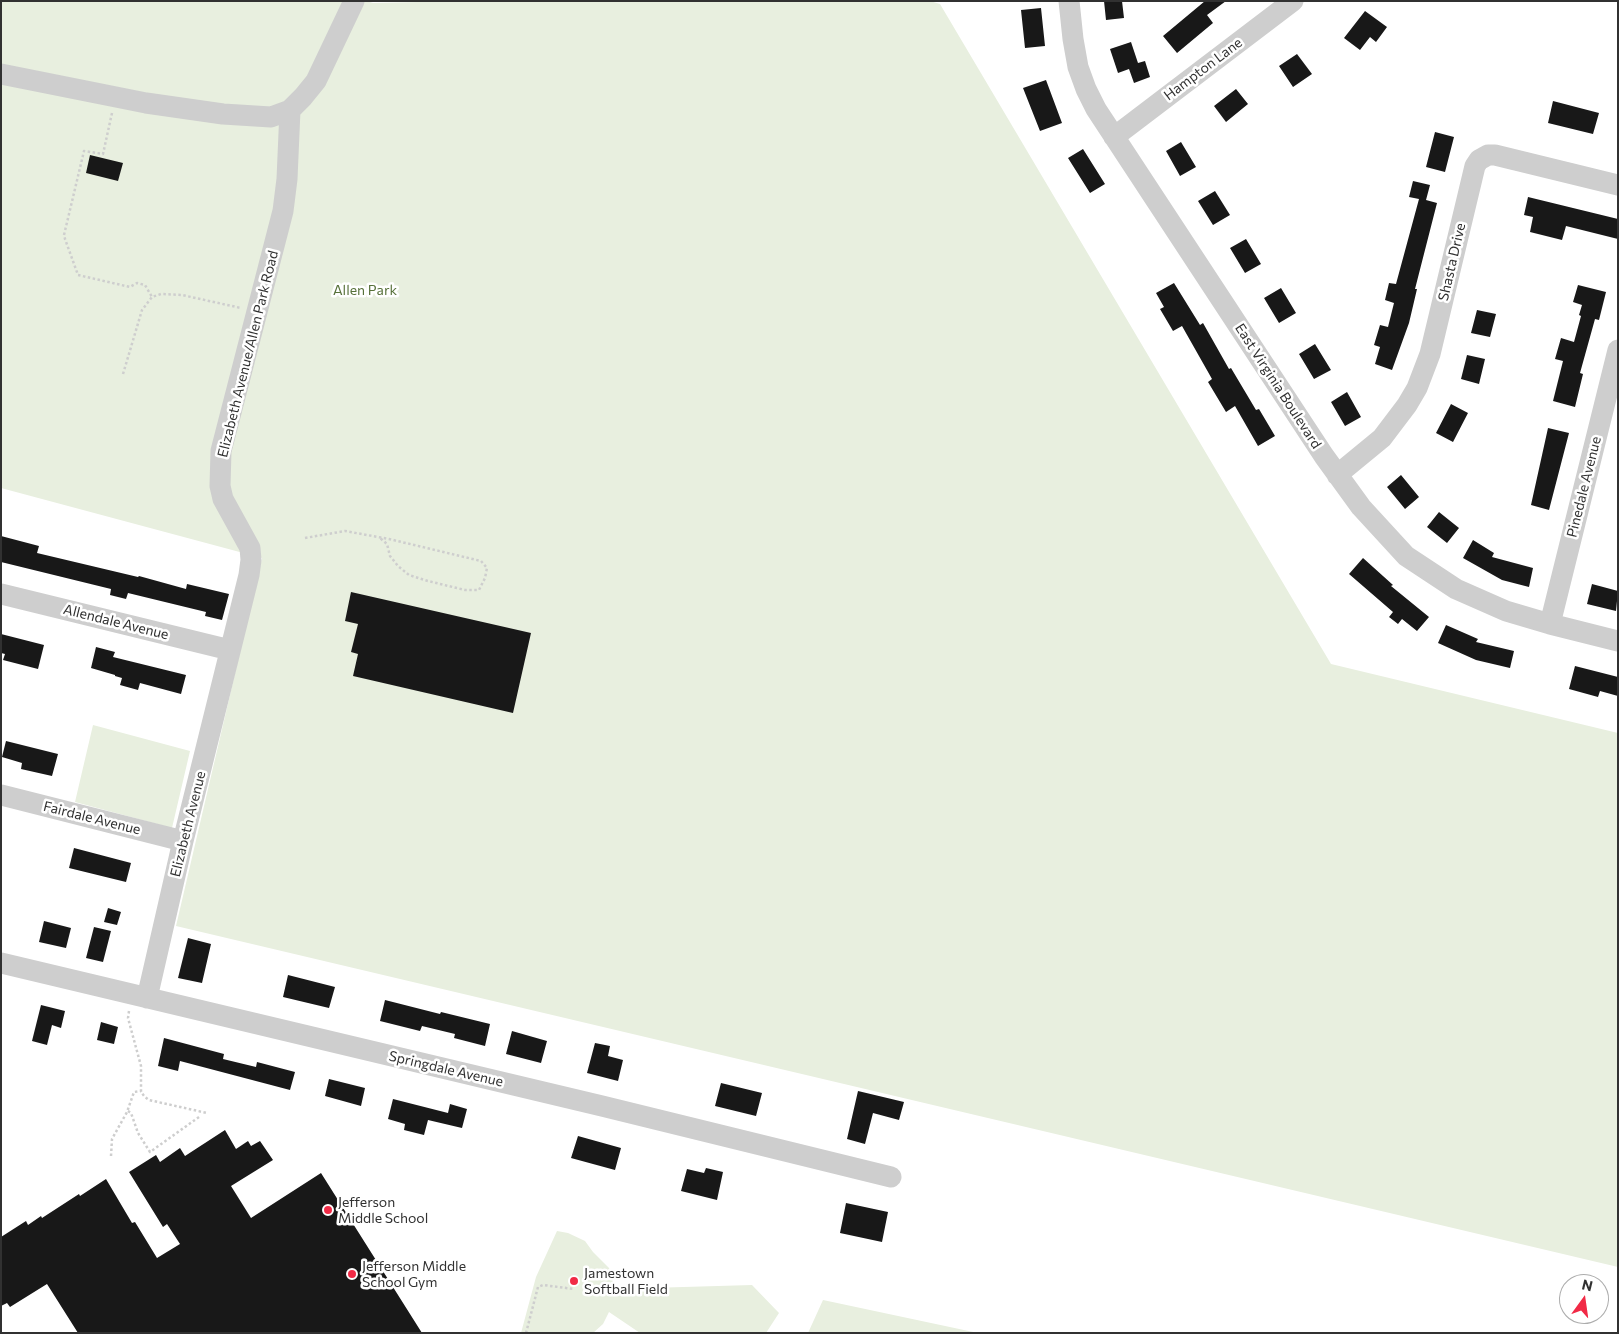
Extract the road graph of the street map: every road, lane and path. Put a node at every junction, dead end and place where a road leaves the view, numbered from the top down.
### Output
1 (354, 1) edge
2 (1069, 1) edge
3 (1293, 1) edge
4 (1, 74) edge
5 (296, 103) junction
6 (112, 113) dead end
7 (1114, 137) junction
8 (1618, 185) edge
9 (152, 297) junction
10 (257, 312) junction
11 (1618, 350) edge
12 (123, 374) dead end
13 (1337, 475) junction
14 (305, 538) dead end
15 (380, 538) junction
16 (1, 594) edge
17 (1550, 624) junction
18 (1618, 641) edge
19 (230, 650) junction
20 (1, 795) edge
21 (184, 841) junction
22 (1, 963) edge
23 (140, 997) junction
24 (141, 1091) junction
25 (128, 1111) junction
26 (207, 1113) dead end
27 (199, 1117) dead end
28 (111, 1156) dead end
29 (891, 1177) dead end
30 (574, 1288) dead end
31 (526, 1333) edge

1 - 5 street
2 - 7 street, East Virginia Boulevard
3 - 7 street, Hampton Lane
4 - 5 street
5 - 10 street, Elizabeth Avenue/Allen Park Road
6 - 9 path
7 - 13 street, East Virginia Boulevard
8 - 13 street, Shasta Drive
9 - 10 path
9 - 12 path
10 - 19 street, Elizabeth Avenue/Allen Park Road
11 - 17 street, Pinedale Avenue
13 - 17 street, East Virginia Boulevard
14 - 15 path
15 - 15 path
16 - 19 street, Allendale Avenue
17 - 18 street, East Virginia Boulevard
19 - 21 street, Elizabeth Avenue
20 - 21 street, Fairdale Avenue
21 - 23 street, Elizabeth Avenue
22 - 23 street, Springdale Avenue
23 - 24 path
23 - 29 street, Springdale Avenue
24 - 25 path
24 - 26 path
25 - 27 path
25 - 28 path
30 - 31 path

